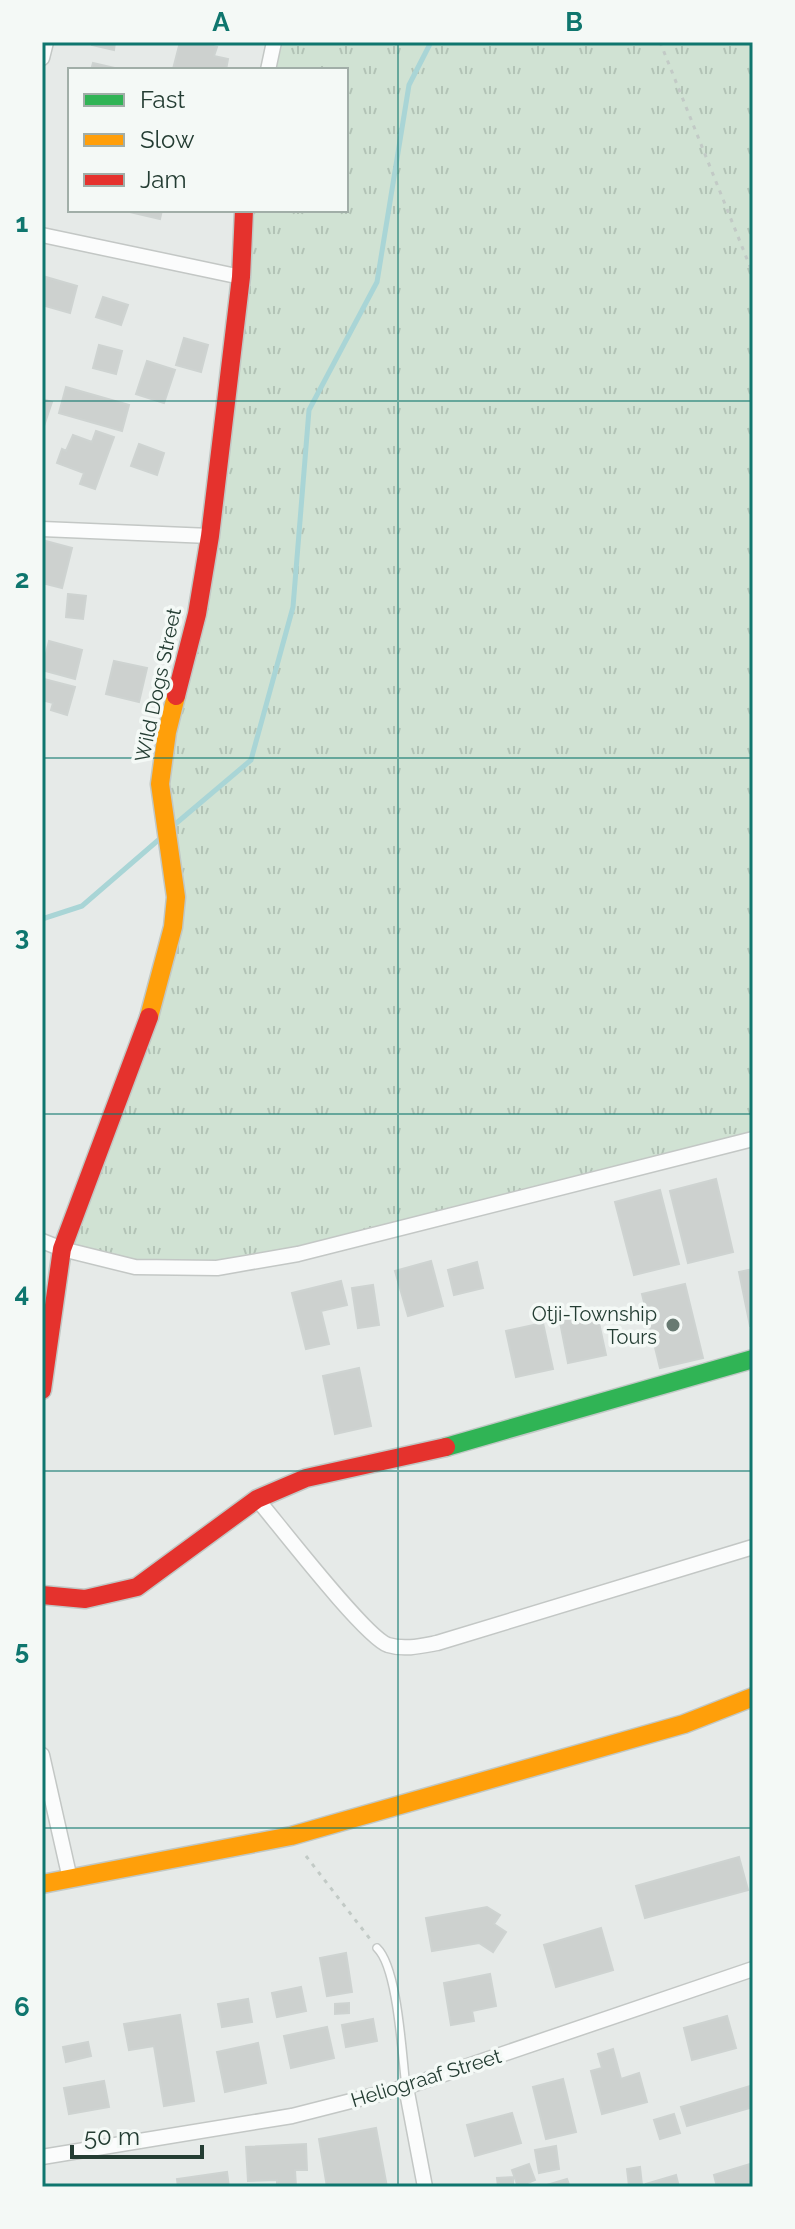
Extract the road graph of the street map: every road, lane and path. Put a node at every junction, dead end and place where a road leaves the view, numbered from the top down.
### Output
1 (46, 42) edge
2 (274, 42) edge
3 (660, 42) edge
4 (42, 58) edge
5 (268, 68) edge
6 (244, 212) edge
7 (42, 235) edge
8 (753, 274) edge
9 (241, 277) junction
10 (42, 529) edge
11 (210, 536) junction
12 (753, 1139) edge
13 (42, 1241) edge
14 (62, 1249) junction
15 (753, 1359) edge
16 (42, 1390) edge
17 (257, 1499) junction
18 (753, 1547) edge
19 (42, 1595) edge
20 (753, 1697) edge
21 (42, 1755) edge
22 (291, 1836) junction
23 (70, 1879) junction
24 (42, 1884) edge
25 (377, 1948) joint
26 (753, 1969) edge
27 (406, 2087) junction
28 (42, 2157) edge
29 (425, 2187) edge

1 - 4 street
2 - 5 street
3 - 8 path
6 - 9 main road, Wild Dogs Street
7 - 9 street
9 - 11 main road, Wild Dogs Street
10 - 11 street
11 - 14 main road, Wild Dogs Street
12 - 14 street
13 - 14 street
14 - 16 main road, Wild Dogs Street
15 - 17 main road
17 - 18 street
17 - 19 main road
20 - 22 main road
21 - 23 street
22 - 23 main road
22 - 25 path
23 - 24 main road
25 - 27 lane
26 - 27 street, Heliograaf Street
27 - 28 street, Heliograaf Street
27 - 29 street

